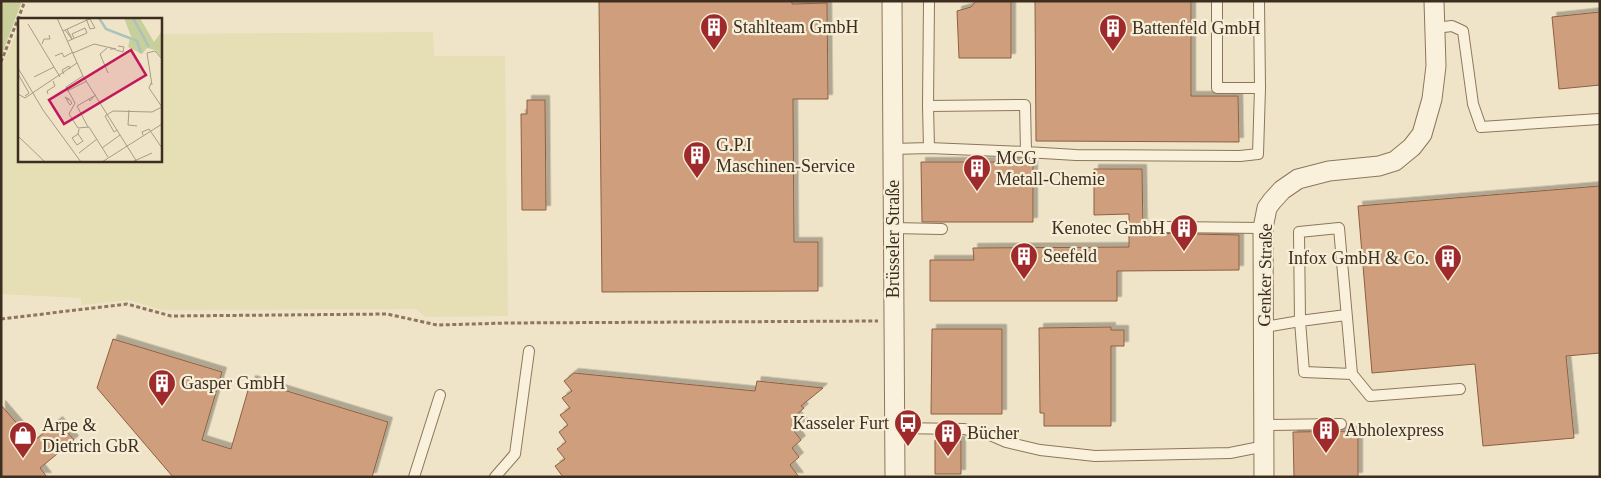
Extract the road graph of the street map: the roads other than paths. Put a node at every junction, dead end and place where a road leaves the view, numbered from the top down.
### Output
1 (892, 1) edge
2 (929, 1) edge
3 (1218, 1) edge
4 (1259, 1) edge
5 (1434, 1) edge
6 (1435, 28) junction
7 (1260, 88) junction
8 (928, 106) junction
9 (1600, 119) edge
10 (929, 148) junction
11 (893, 149) junction
12 (1026, 152) junction
13 (1166, 227) dead end
14 (893, 228) junction
15 (942, 228) dead end
16 (1263, 228) junction
17 (1346, 315) junction
18 (1300, 321) junction
19 (1264, 327) junction
20 (529, 351) dead end
21 (1352, 374) junction
22 (1460, 389) dead end
23 (440, 395) dead end
24 (1341, 424) dead end
25 (1265, 425) junction
26 (895, 428) junction
27 (1265, 446) junction
28 (414, 477) edge
29 (496, 477) edge
30 (895, 477) edge
31 (1264, 477) edge

1 - 11 street, Brüsseler Straße
2 - 8 lane
3 - 7 lane
4 - 7 lane
5 - 6 street, Genker Straße
6 - 9 lane
6 - 16 street, Genker Straße
7 - 12 lane
8 - 10 lane
8 - 12 lane
10 - 11 lane
10 - 12 lane
11 - 14 street, Brüsseler Straße
13 - 16 lane
14 - 15 lane
14 - 26 street, Brüsseler Straße
16 - 19 street, Genker Straße
17 - 18 lane
17 - 18 lane
17 - 21 lane
18 - 19 lane
18 - 21 lane
19 - 25 street, Genker Straße
20 - 29 lane
21 - 22 lane
23 - 28 lane
24 - 25 lane
25 - 27 street, Genker Straße
26 - 27 lane
26 - 30 street, Brüsseler Straße
27 - 31 street, Genker Straße

